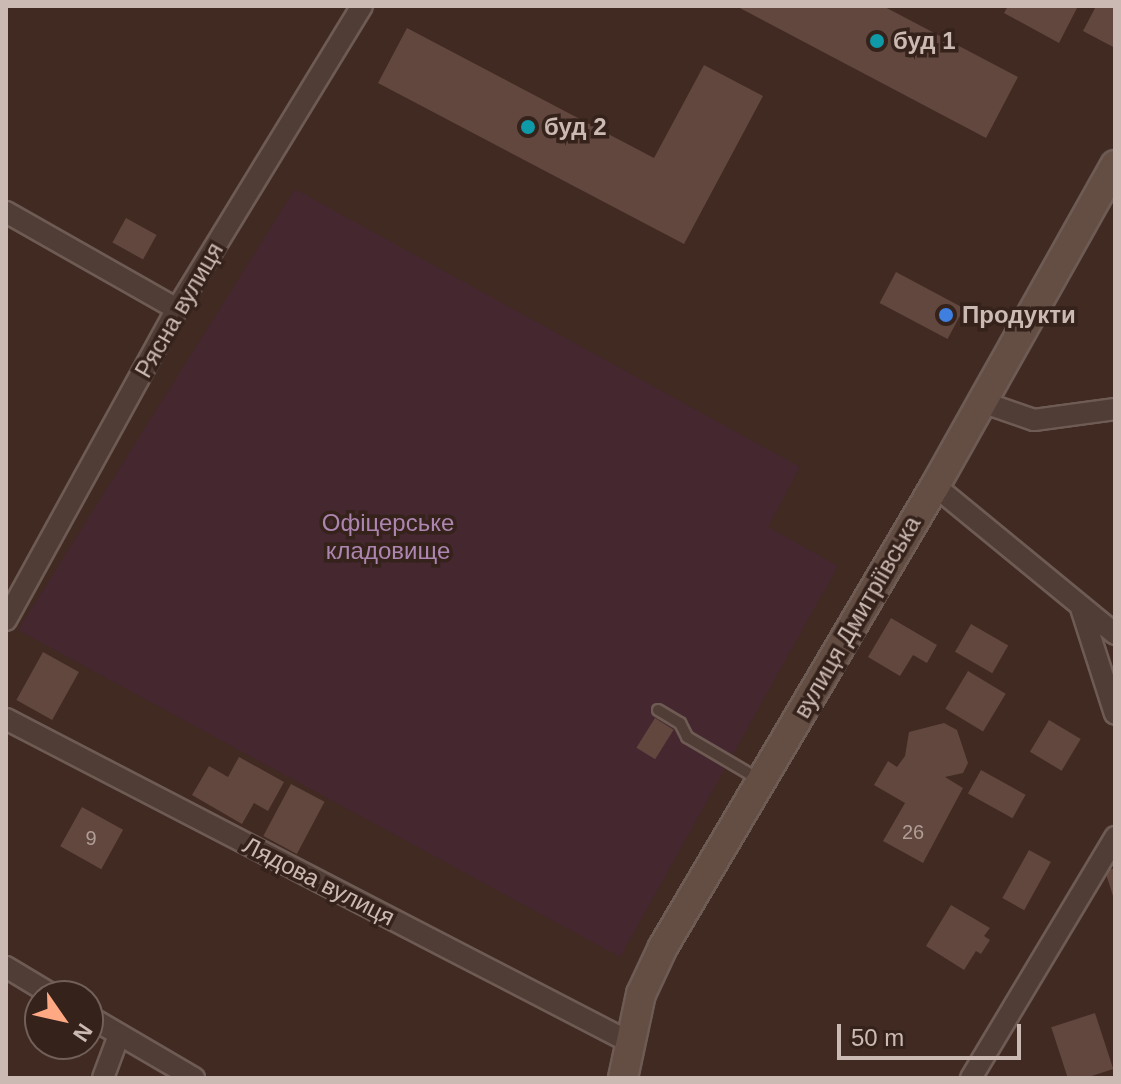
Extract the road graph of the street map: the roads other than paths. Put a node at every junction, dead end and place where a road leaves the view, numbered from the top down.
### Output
1 (362, 6) edge
2 (1115, 165) edge
3 (6, 212) edge
4 (177, 309) junction
5 (982, 402) junction
6 (1115, 409) edge
7 (935, 486) junction
8 (1081, 608) junction
9 (6, 620) edge
10 (1115, 634) edge
11 (658, 710) dead end
12 (1115, 714) edge
13 (6, 719) edge
14 (761, 781) junction
15 (1115, 837) edge
16 (6, 967) edge
17 (28, 980) edge
18 (104, 1026) edge
19 (119, 1035) junction
20 (631, 1043) junction
21 (103, 1078) edge
22 (194, 1078) edge
23 (623, 1078) edge
24 (971, 1078) edge

1 - 4 street, Рясна вулиця
2 - 5 main road, вулиця Дмитріївська
3 - 4 street
4 - 9 street, Рясна вулиця
5 - 6 street
5 - 7 main road, вулиця Дмитріївська
7 - 8 street
7 - 14 main road, вулиця Дмитріївська
8 - 10 street
8 - 12 street
11 - 14 lane
13 - 20 street, Лядова вулиця
14 - 20 main road, вулиця Дмитріївська
15 - 24 street
16 - 17 street
18 - 19 street
19 - 21 street
19 - 22 street
20 - 23 main road, вулиця Дмитріївська

